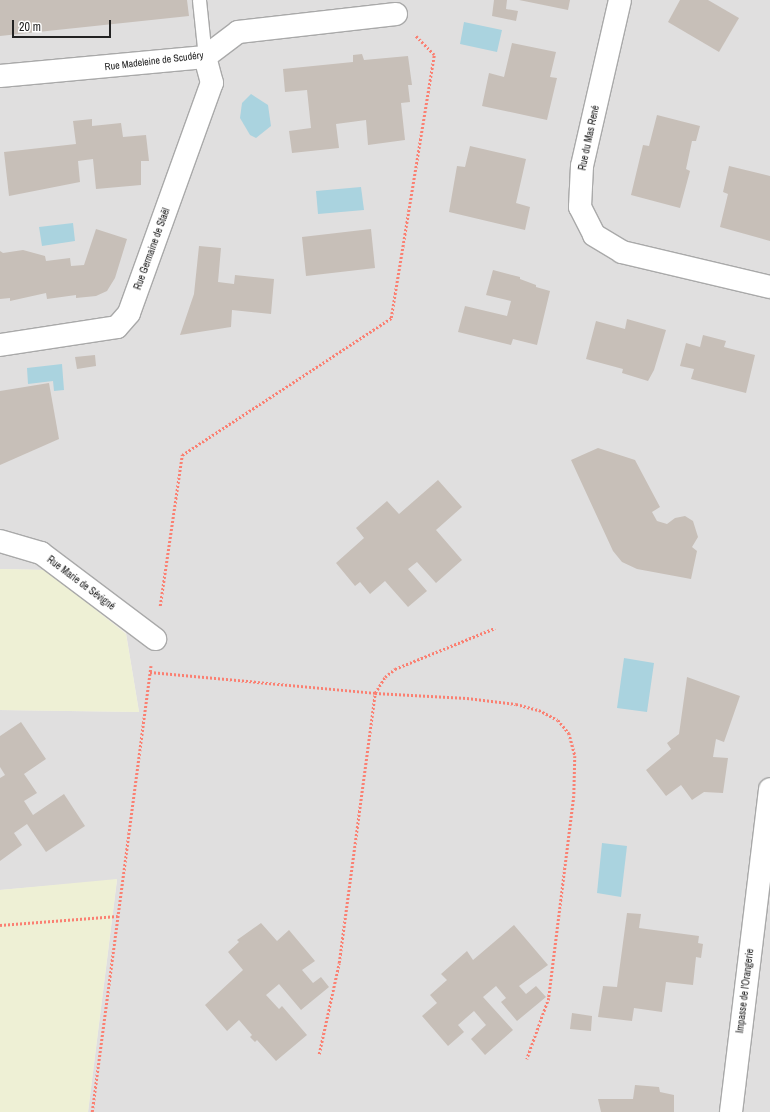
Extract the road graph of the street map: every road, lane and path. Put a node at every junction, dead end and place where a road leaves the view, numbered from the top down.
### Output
1 (199, 0) edge
2 (620, 0) edge
3 (396, 14) joint
4 (205, 56) junction
5 (0, 76) edge
6 (770, 287) edge
7 (0, 345) edge
8 (0, 542) edge
9 (495, 628) dead end
10 (155, 639) junction
11 (150, 672) junction
12 (375, 693) junction
13 (770, 789) edge
14 (765, 868) edge
15 (118, 916) junction
16 (0, 925) edge
17 (319, 1054) dead end
18 (528, 1059) dead end
19 (92, 1112) edge
20 (731, 1112) edge

1 - 4 lane
2 - 6 street, Rue du Mas René
3 - 4 street, Rue Madeleine de Scudéry
3 - 10 path
4 - 5 street, Rue Madeleine de Scudéry
4 - 7 street, Rue Germaine de Staël
8 - 10 street, Rue Marie de Sévigné
9 - 12 path
10 - 11 path
11 - 12 path
11 - 15 path
12 - 17 path
12 - 18 path
13 - 14 street, Impasse de l'Orangerie
14 - 20 street, Impasse de l'Orangerie
15 - 16 path
15 - 19 path

